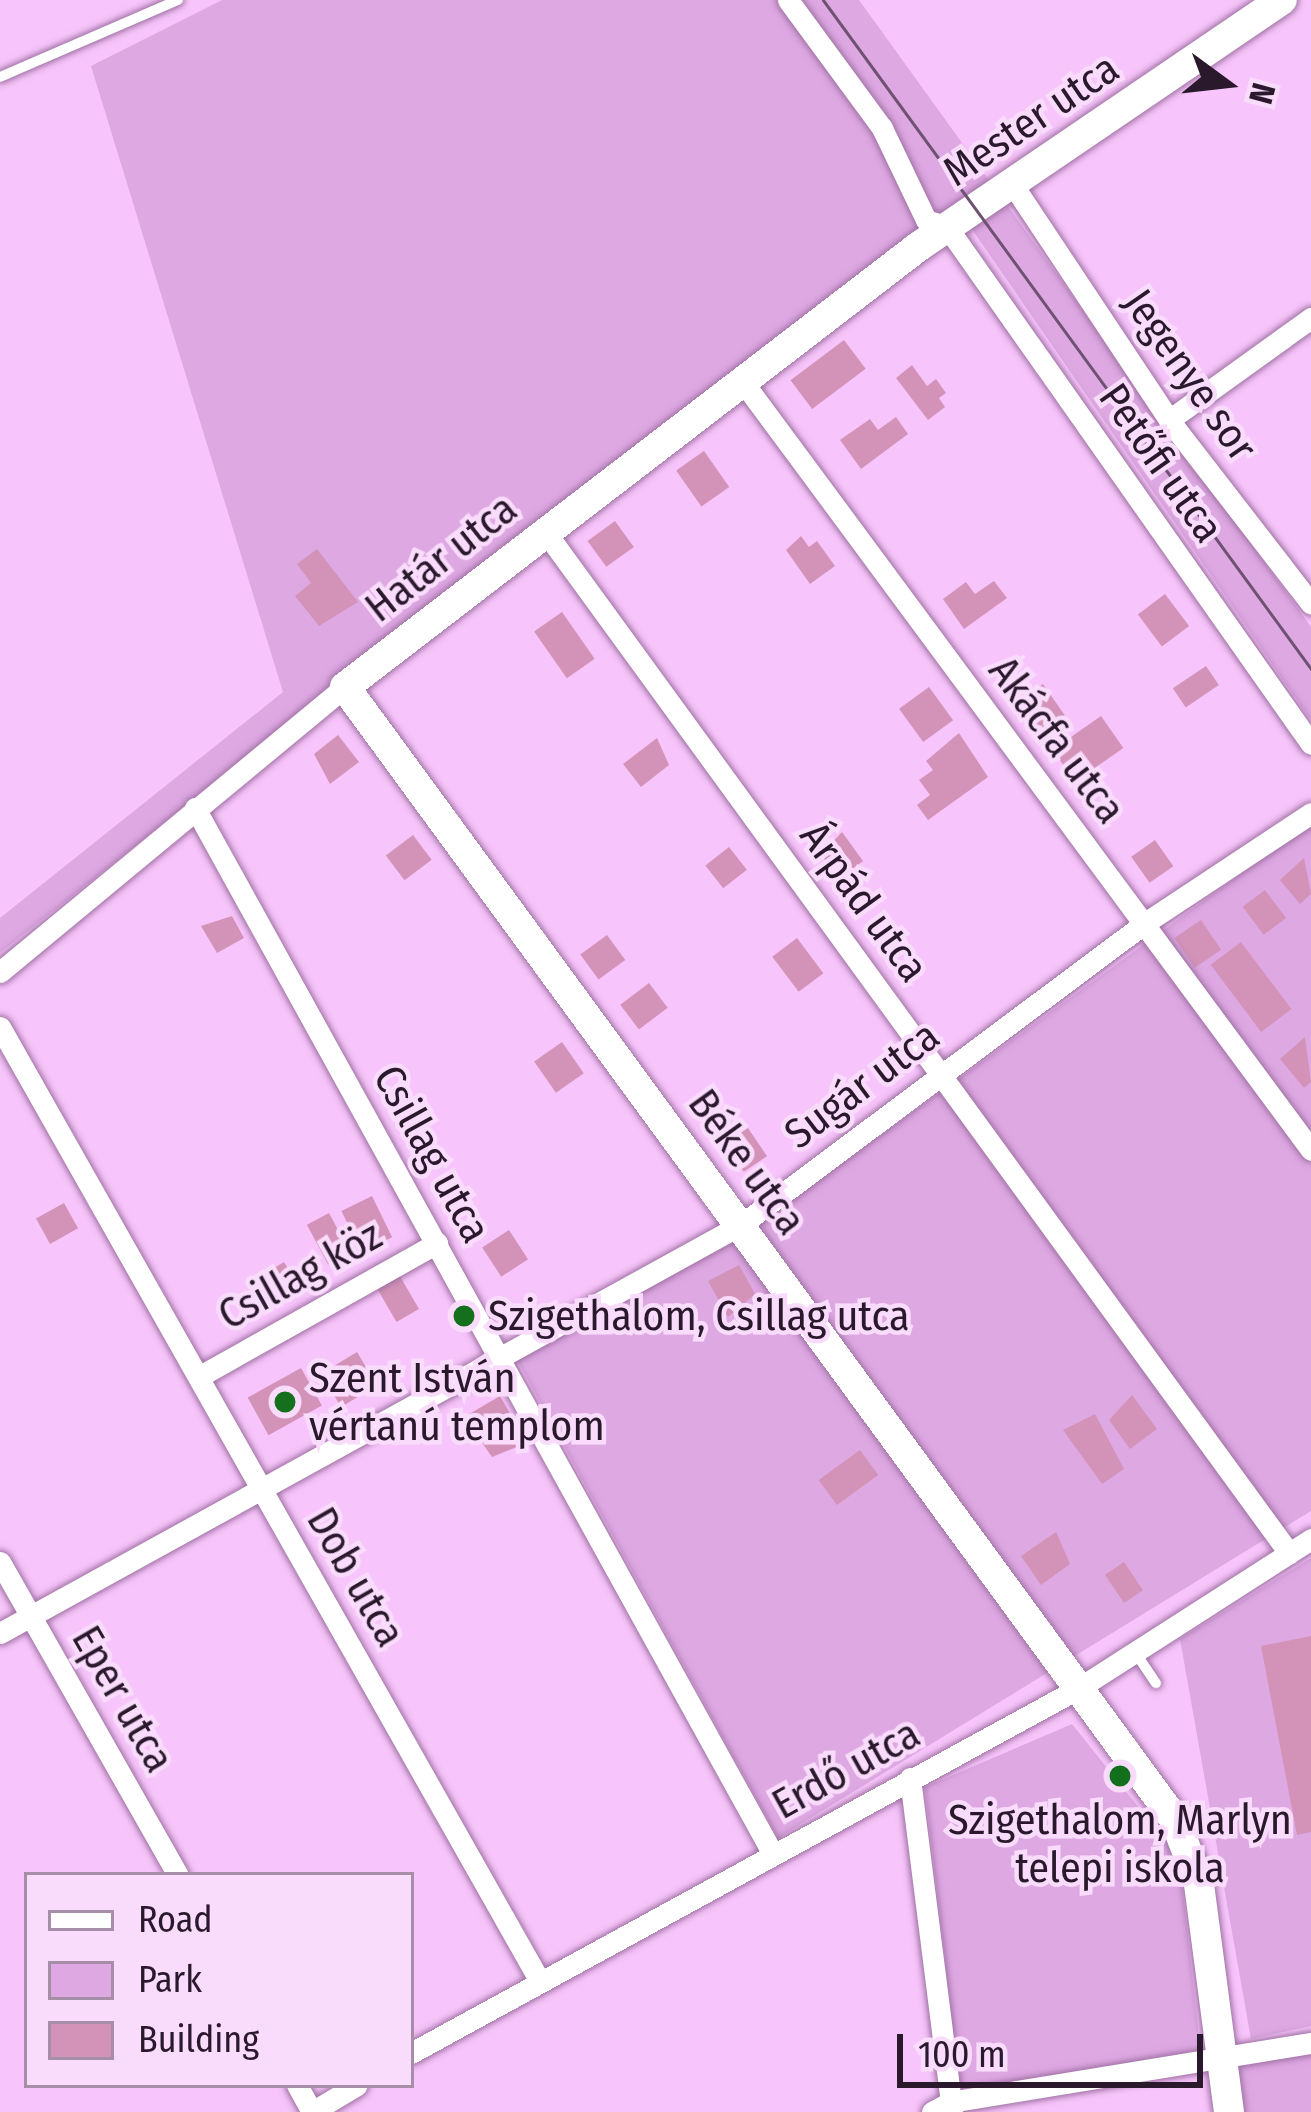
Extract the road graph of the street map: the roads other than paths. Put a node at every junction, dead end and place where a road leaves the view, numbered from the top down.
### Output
1 (178, 0) edge
2 (788, 0) edge
3 (1282, 0) edge
4 (159, 4) edge
5 (0, 76) edge
6 (1013, 185) junction
7 (947, 227) junction
8 (1311, 318) edge
9 (740, 377) junction
10 (1169, 420) junction
11 (544, 530) junction
12 (1311, 604) edge
13 (345, 687) junction
14 (1311, 744) edge
15 (195, 808) junction
16 (1311, 813) edge
17 (1145, 923) junction
18 (0, 972) edge
19 (0, 1027) edge
20 (941, 1073) junction
21 (1311, 1150) edge
22 (742, 1224) junction
23 (437, 1243) junction
24 (498, 1354) junction
25 (200, 1376) junction
26 (261, 1489) junction
27 (1311, 1539) edge
28 (1289, 1553) junction
29 (0, 1562) edge
30 (31, 1616) junction
31 (0, 1633) edge
32 (1136, 1655) junction
33 (1156, 1683) dead end
34 (1079, 1688) junction
35 (910, 1778) junction
36 (773, 1854) junction
37 (176, 1872) edge
38 (538, 1978) junction
39 (1311, 2043) edge
40 (414, 2052) edge
41 (1222, 2060) junction
42 (352, 2088) edge
43 (944, 2109) edge
44 (312, 2112) edge
45 (1229, 2112) edge

1 - 4 lane
2 - 7 street, Petőfi utca
3 - 6 street, Mester utca
4 - 5 lane
6 - 7 street, Mester utca
6 - 10 street, Jegenye sor
7 - 9 street, Határ utca
7 - 14 street, Petőfi utca
8 - 10 street
9 - 11 street, Határ utca
9 - 17 street, Akácfa utca
10 - 12 street, Jegenye sor
11 - 13 street, Határ utca
11 - 20 street, Árpád utca
13 - 15 street, Határ utca
13 - 22 street, Béke utca
15 - 18 street, Határ utca
15 - 23 street, Csillag utca
16 - 17 street, Sugár utca
17 - 20 street, Sugár utca
17 - 21 street, Akácfa utca
19 - 25 street, Dob utca
20 - 22 street, Sugár utca
20 - 28 street, Árpád utca
22 - 24 street, Sugár utca
22 - 34 street, Béke utca
23 - 24 street, Csillag utca
23 - 25 street, Csillag köz
24 - 26 street, Sugár utca
24 - 36 street, Csillag utca
25 - 26 street, Dob utca
26 - 30 street, Sugár utca
26 - 38 street, Dob utca
27 - 28 street, Erdő utca
28 - 32 street, Erdő utca
29 - 30 street, Eper utca
30 - 31 street, Sugár utca
30 - 37 street, Eper utca
32 - 33 lane
32 - 34 street, Erdő utca
34 - 35 street, Erdő utca
34 - 41 street, Béke utca
35 - 36 street, Erdő utca
35 - 43 street
36 - 38 street, Erdő utca
38 - 40 street, Erdő utca
39 - 41 street
41 - 43 street
41 - 45 street, Béke utca
42 - 44 street

